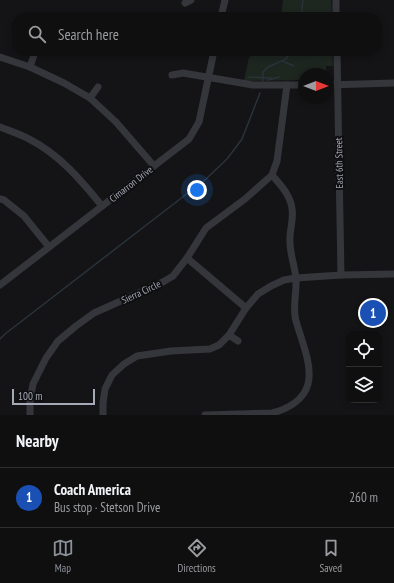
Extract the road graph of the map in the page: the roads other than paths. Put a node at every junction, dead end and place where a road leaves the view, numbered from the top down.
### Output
1 (225, 0) edge
2 (336, 0) edge
3 (223, 12) edge
4 (336, 12) edge
5 (34, 56) edge
6 (213, 56) edge
7 (337, 56) edge
8 (0, 57) edge
9 (30, 67) junction
10 (172, 75) dead end
11 (208, 78) junction
12 (334, 84) edge
13 (338, 84) junction
14 (394, 84) edge
15 (298, 85) edge
16 (98, 86) dead end
17 (287, 86) junction
18 (90, 98) junction
19 (0, 127) edge
20 (154, 166) junction
21 (272, 175) junction
22 (0, 199) edge
23 (102, 206) junction
24 (49, 247) junction
25 (187, 258) junction
26 (394, 274) edge
27 (341, 275) junction
28 (296, 278) junction
29 (0, 285) edge
30 (246, 308) junction
31 (229, 335) junction
32 (238, 341) dead end
33 (30, 415) edge
34 (103, 415) edge
35 (205, 415) edge

1 - 3 street
2 - 4 street
5 - 9 street
6 - 11 street, Cimarron Drive
7 - 13 street, East 6th Street
8 - 9 street
9 - 18 street
10 - 11 street
11 - 17 street
11 - 20 street, Cimarron Drive
12 - 13 street
13 - 14 street
13 - 27 street, East 6th Street
15 - 17 street
16 - 18 street
17 - 21 street
18 - 20 street
19 - 23 street
20 - 23 street, Cimarron Drive
21 - 25 street, Sierra Circle
21 - 28 street
22 - 24 street
23 - 24 street, Cimarron Drive
24 - 29 street, Cimarron Drive
25 - 30 street
25 - 33 street, Sierra Circle
26 - 27 street
27 - 28 street
28 - 30 street
28 - 35 street
30 - 31 street
31 - 32 street
31 - 34 street

